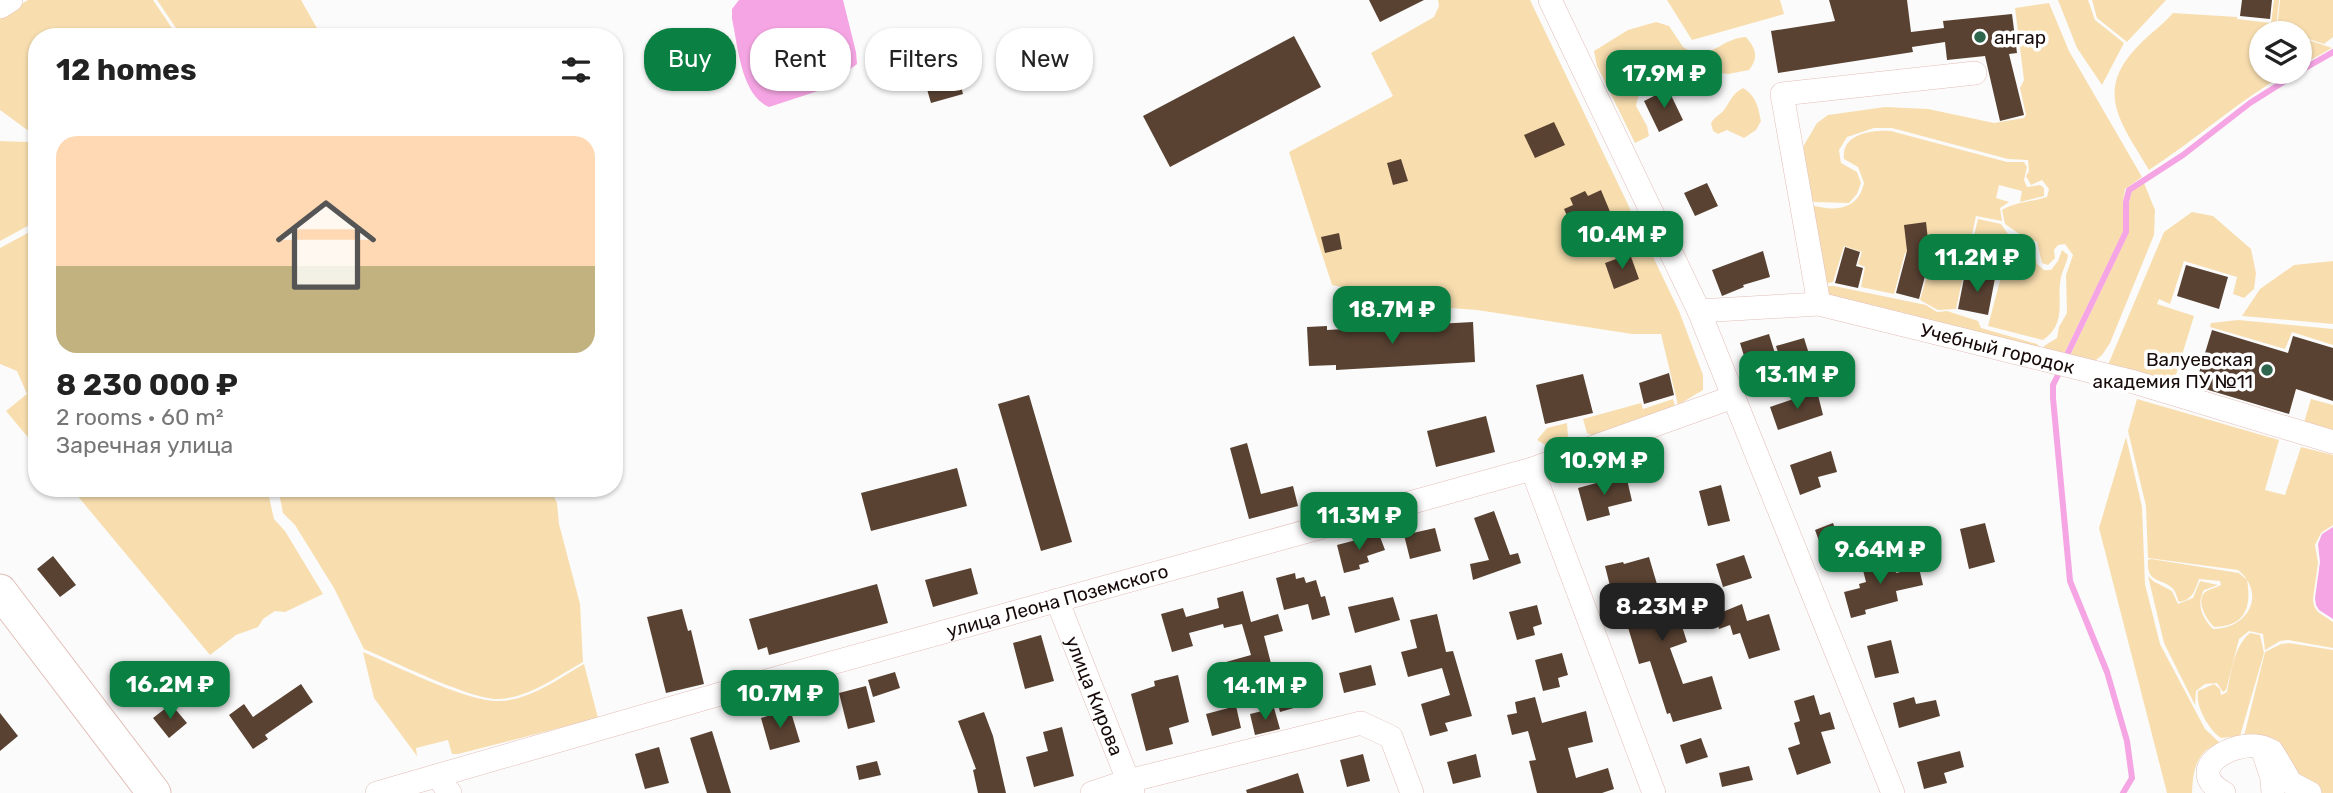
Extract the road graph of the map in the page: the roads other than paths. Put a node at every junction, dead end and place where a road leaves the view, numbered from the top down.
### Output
1 (11, 0) edge
2 (1550, 0) edge
3 (0, 7) edge
4 (1975, 72) dead end
5 (1819, 304) junction
6 (1699, 311) junction
7 (1733, 397) junction
8 (2333, 442) edge
9 (1532, 469) junction
10 (0, 591) edge
11 (1057, 600) junction
12 (2259, 746) junction
13 (443, 785) edge
14 (1131, 787) edge
15 (2292, 790) edge
16 (154, 793) edge
17 (377, 793) edge
18 (1092, 793) edge
19 (1412, 793) edge
20 (1654, 793) edge
21 (1893, 793) edge
22 (2194, 793) edge
23 (2224, 793) edge

1 - 3 street
2 - 6 street
4 - 5 street
5 - 6 street, Учебный городок
5 - 8 street, Учебный городок
6 - 7 street
7 - 9 street, улица Леона Поземского
7 - 21 street
9 - 11 street, улица Леона Поземского
9 - 20 street
10 - 16 highway
11 - 13 street, улица Леона Поземского
11 - 14 street, улица Кирова
12 - 15 street
12 - 22 street
12 - 23 street
13 - 17 street, улица Леона Поземского
14 - 18 street
14 - 19 street

